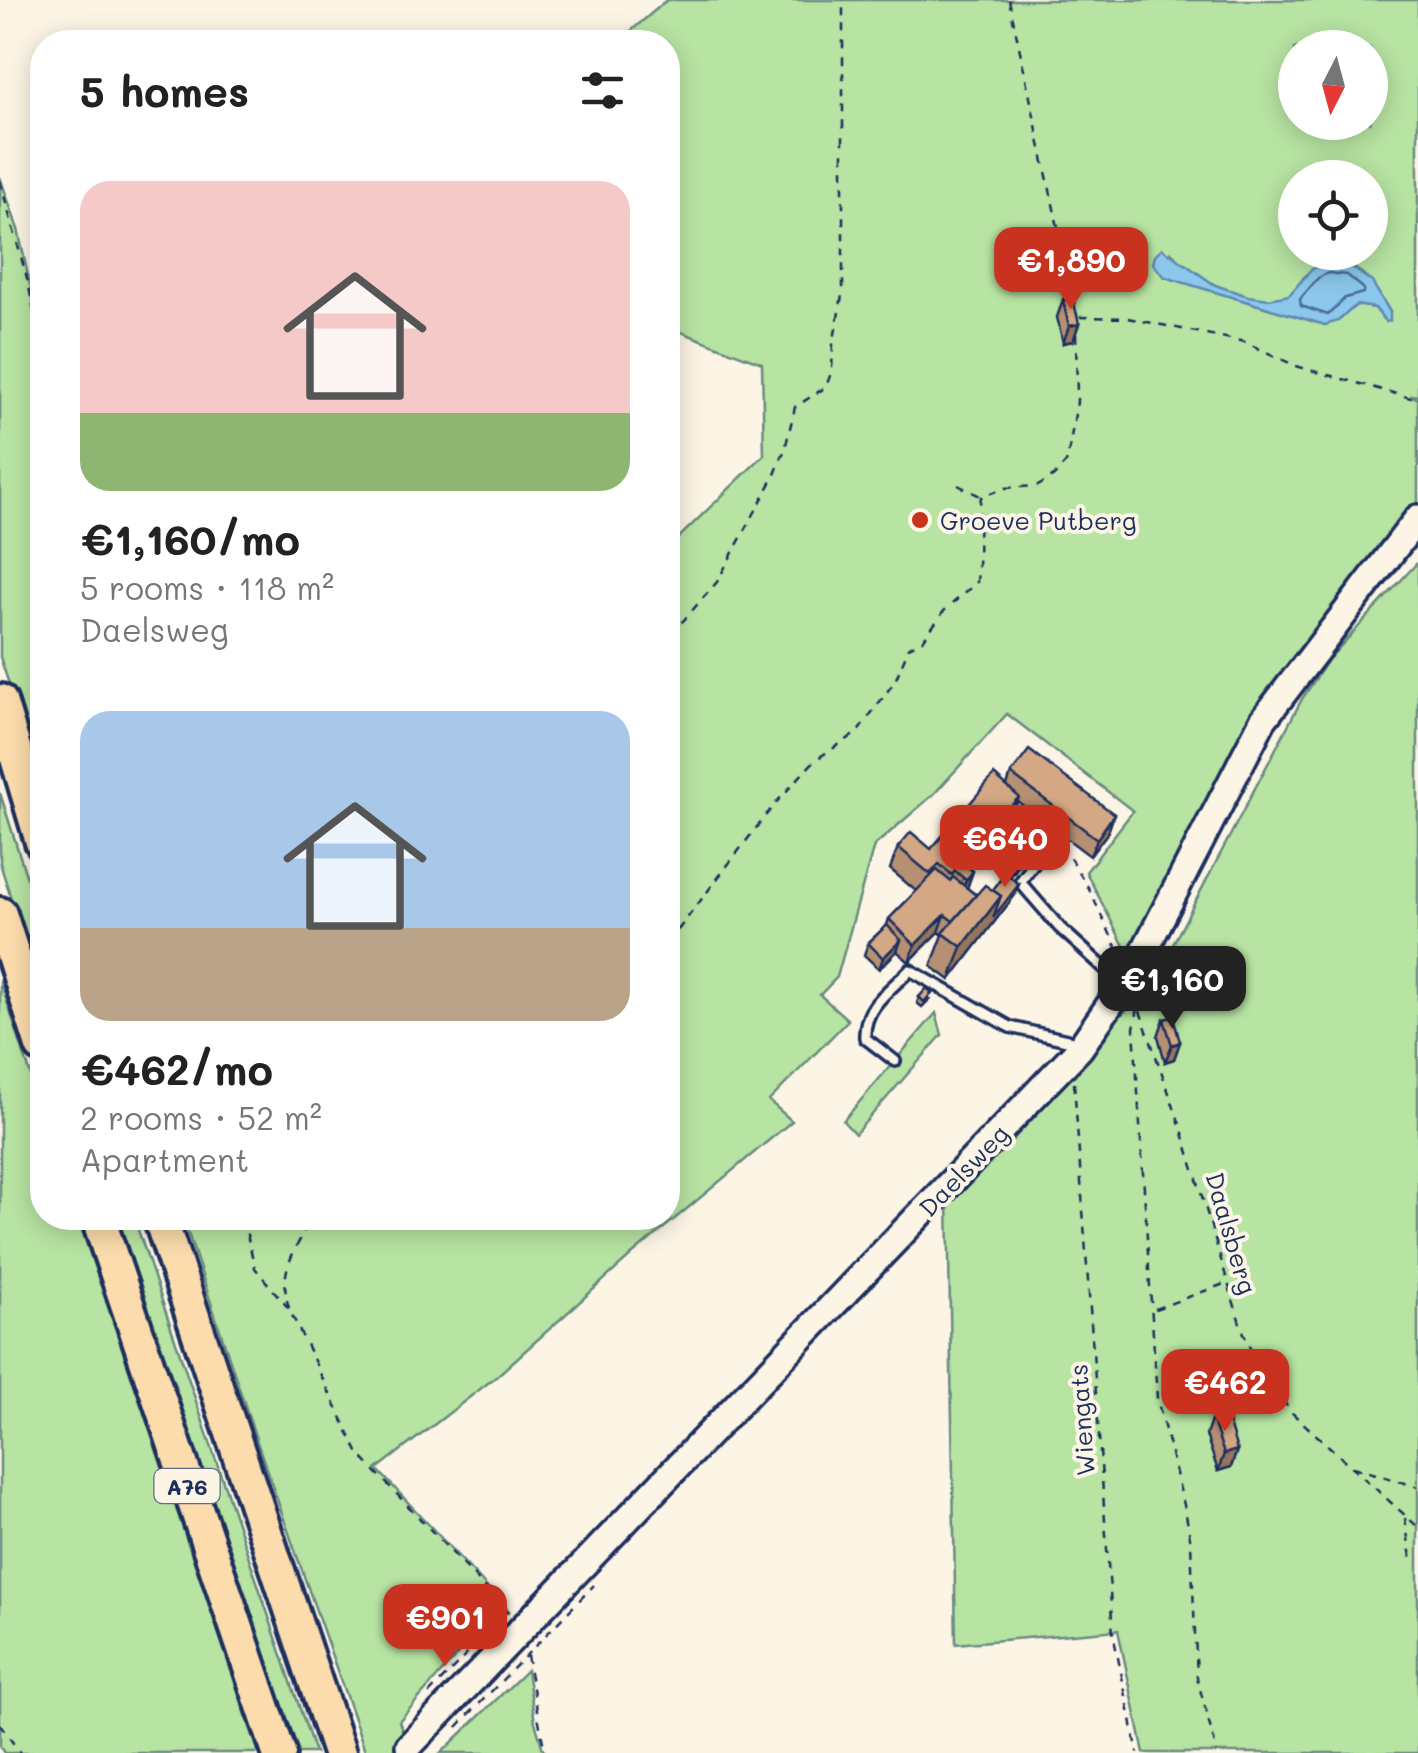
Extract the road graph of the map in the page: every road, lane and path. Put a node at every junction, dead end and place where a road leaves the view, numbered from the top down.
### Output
1 (844, 0) edge
2 (1009, 0) edge
3 (0, 181) edge
4 (30, 293) edge
5 (1078, 317) junction
6 (1418, 400) edge
7 (958, 485) dead end
8 (982, 497) junction
9 (1418, 518) edge
10 (680, 622) edge
11 (0, 702) edge
12 (30, 802) edge
13 (1046, 848) dead end
14 (1070, 858) dead end
15 (0, 914) edge
16 (680, 927) edge
17 (1127, 992) junction
18 (30, 1008) edge
19 (1080, 1048) junction
20 (894, 1062) dead end
21 (1074, 1082) dead end
22 (102, 1230) edge
23 (164, 1230) edge
24 (246, 1230) edge
25 (304, 1230) edge
26 (1228, 1282) junction
27 (289, 1309) junction
28 (1153, 1310) junction
29 (1349, 1466) junction
30 (1418, 1487) edge
31 (1405, 1516) junction
32 (1418, 1527) edge
33 (1412, 1565) dead end
34 (510, 1615) dead end
35 (0, 1724) edge
36 (456, 1730) dead end
37 (409, 1746) dead end
38 (20, 1753) edge
39 (279, 1753) edge
40 (339, 1753) edge
41 (544, 1753) edge
42 (1138, 1753) edge
43 (1218, 1753) edge

1 - 10 path
2 - 5 path
3 - 4 path
5 - 6 path
5 - 8 path
7 - 8 path
8 - 16 path
9 - 17 street, Daelsweg
11 - 12 highway
13 - 17 lane
14 - 17 path
15 - 18 highway
17 - 19 street, Daelsweg
17 - 26 path, Daalsberg
17 - 28 path
19 - 20 lane
19 - 37 street, Daelsweg
21 - 42 path, Wiengats
22 - 39 highway, A76
23 - 40 highway, A76
24 - 27 path
25 - 27 path
26 - 28 path
26 - 29 path, Daalsberg
27 - 34 path
28 - 43 path
29 - 30 path
29 - 31 path, Daalsberg
31 - 32 path, Daalsberg
31 - 33 path
35 - 38 path
36 - 41 path

